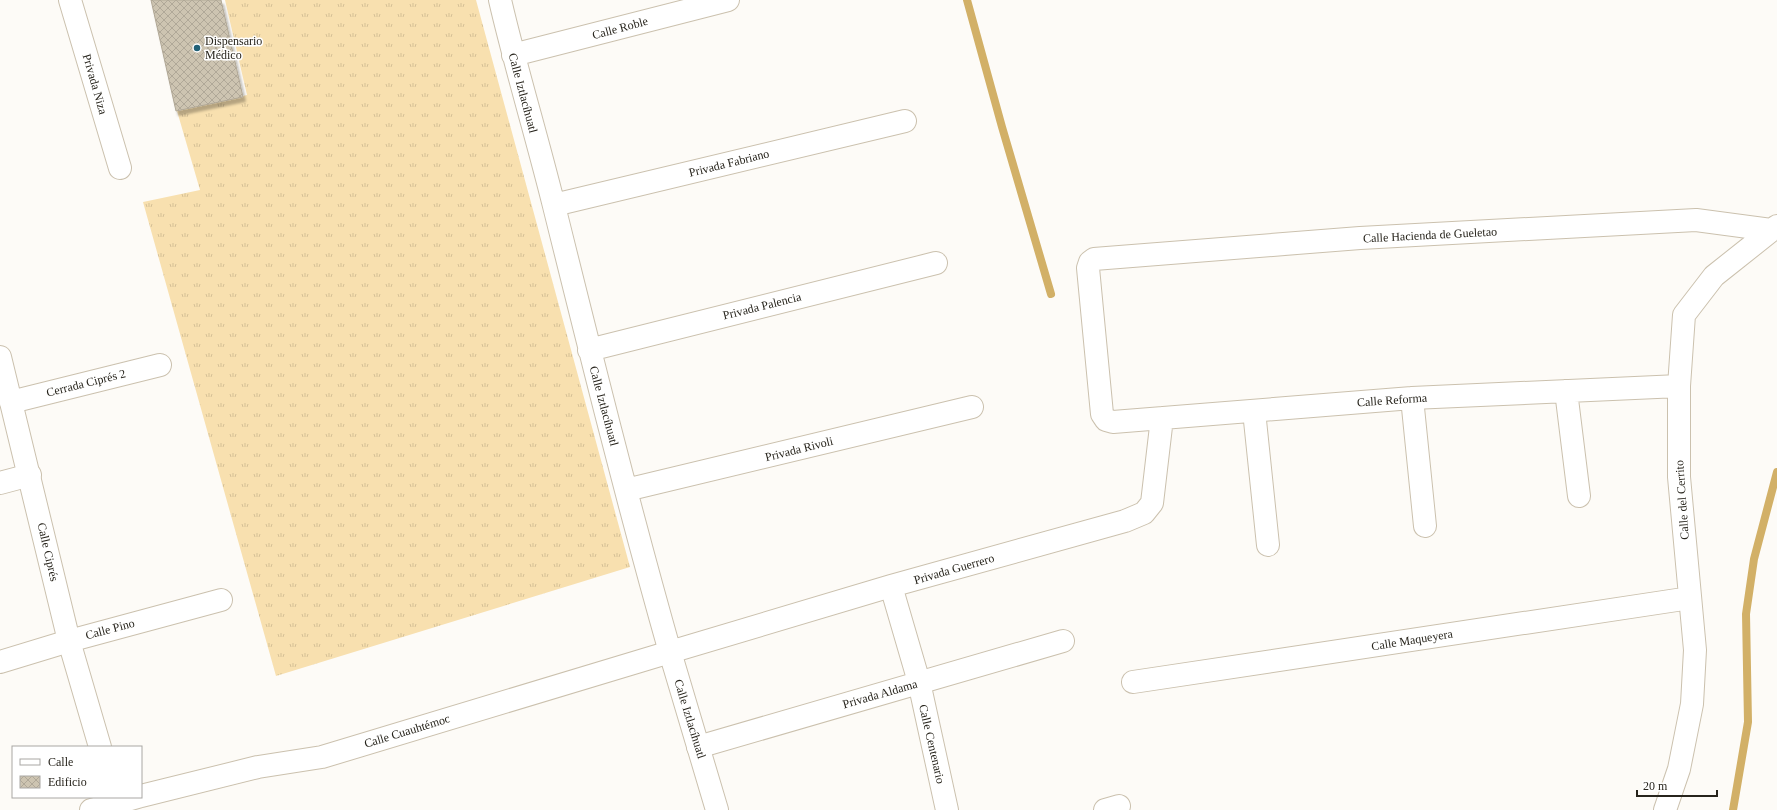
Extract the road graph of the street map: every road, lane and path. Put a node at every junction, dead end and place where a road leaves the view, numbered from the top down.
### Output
1 (70, 0) edge
2 (500, 0) edge
3 (728, 0) edge
4 (513, 55) junction
5 (905, 121) dead end
6 (120, 168) dead end
7 (554, 205) junction
8 (1774, 228) edge
9 (936, 263) dead end
10 (589, 350) junction
11 (0, 357) edge
12 (160, 365) dead end
13 (1679, 386) junction
14 (1566, 391) junction
15 (1412, 398) junction
16 (11, 402) junction
17 (972, 407) dead end
18 (1254, 411) junction
19 (1162, 418) junction
20 (1106, 420) joint
21 (30, 474) junction
22 (0, 483) edge
23 (626, 490) junction
24 (1579, 496) dead end
25 (1425, 526) dead end
26 (1268, 545) dead end
27 (891, 586) junction
28 (1690, 598) junction
29 (221, 600) dead end
30 (69, 640) junction
31 (1062, 641) dead end
32 (670, 652) junction
33 (0, 662) edge
34 (919, 682) junction
35 (1133, 682) dead end
36 (100, 746) edge
37 (698, 747) junction
38 (142, 796) edge
39 (134, 798) edge
40 (116, 803) edge
41 (713, 809) edge
42 (91, 810) edge
43 (947, 810) edge
44 (1665, 810) edge

1 - 6 street, Privada Niza
2 - 4 street, Calle Iztlacíhuatl
3 - 4 street, Calle Roble
4 - 7 street, Calle Iztlacíhuatl
5 - 7 street, Privada Fabriano
7 - 10 street, Calle Iztlacíhuatl
8 - 13 street, Calle del Cerrito
8 - 20 street, Calle Hacienda de Gueletao
9 - 10 street, Privada Palencia
10 - 23 street, Calle Iztlacíhuatl
11 - 16 street, Calle Ciprés
12 - 16 street, Cerrada Ciprés 2
13 - 14 street, Calle Reforma
13 - 28 street, Calle del Cerrito
14 - 15 street, Calle Reforma
14 - 24 street
15 - 18 street, Calle Reforma
15 - 25 street
16 - 21 street, Calle Ciprés
17 - 23 street, Privada Rivoli
18 - 19 street, Calle Reforma
18 - 26 street
19 - 20 street, Calle Reforma
19 - 27 street, Privada Guerrero
21 - 22 street
21 - 30 street, Calle Ciprés
23 - 32 street, Calle Iztlacíhuatl
27 - 32 street, Privada Guerrero
27 - 34 street, Calle Centenario
28 - 35 street, Calle Maqueyera
28 - 44 street, Calle del Cerrito
29 - 30 street, Calle Pino
30 - 33 street, Calle Pino
30 - 36 street, Calle Ciprés
31 - 34 street, Privada Aldama
32 - 37 street, Calle Iztlacíhuatl
32 - 38 street, Calle Cuauhtémoc
34 - 37 street, Privada Aldama
34 - 43 street, Calle Centenario
37 - 41 street, Calle Iztlacíhuatl
39 - 40 street
40 - 42 street

